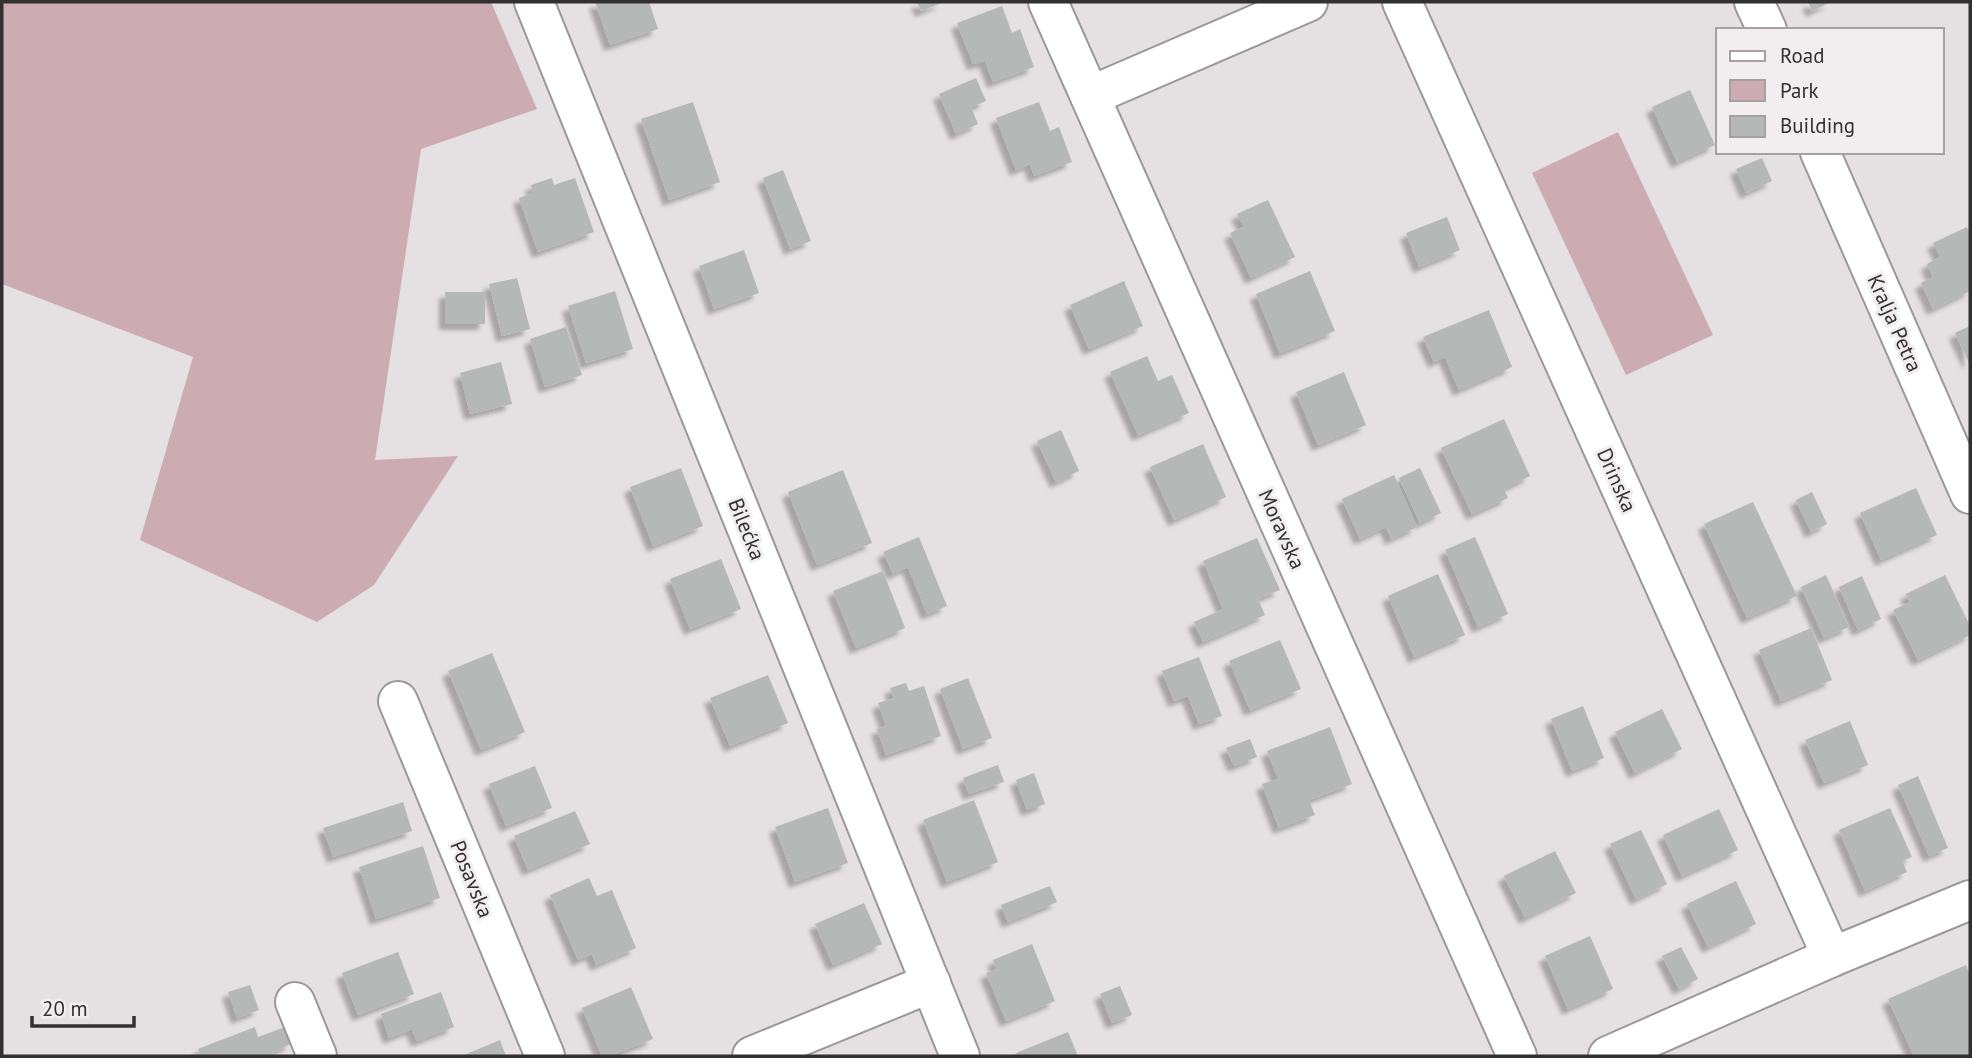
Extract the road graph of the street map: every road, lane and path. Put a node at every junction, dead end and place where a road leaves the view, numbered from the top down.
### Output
1 (534, 2) edge
2 (1048, 2) edge
3 (1308, 2) edge
4 (1402, 2) edge
5 (1754, 2) edge
6 (1766, 28) edge
7 (1090, 96) junction
8 (1821, 154) edge
9 (1970, 494) edge
10 (398, 701) dead end
11 (1970, 900) edge
12 (1832, 957) junction
13 (931, 983) junction
14 (295, 1002) dead end
15 (317, 1056) edge
16 (545, 1056) edge
17 (752, 1056) edge
18 (960, 1056) edge
19 (1517, 1056) edge
20 (1608, 1056) edge

1 - 13 street, Bilećka
2 - 7 street, Moravska
3 - 7 street
4 - 12 street, Drinska
5 - 6 street
7 - 19 street, Moravska
8 - 9 street, Kralja Petra
10 - 16 street, Posavska
11 - 12 street
12 - 20 street
13 - 17 street
13 - 18 street, Bilećka
14 - 15 street

